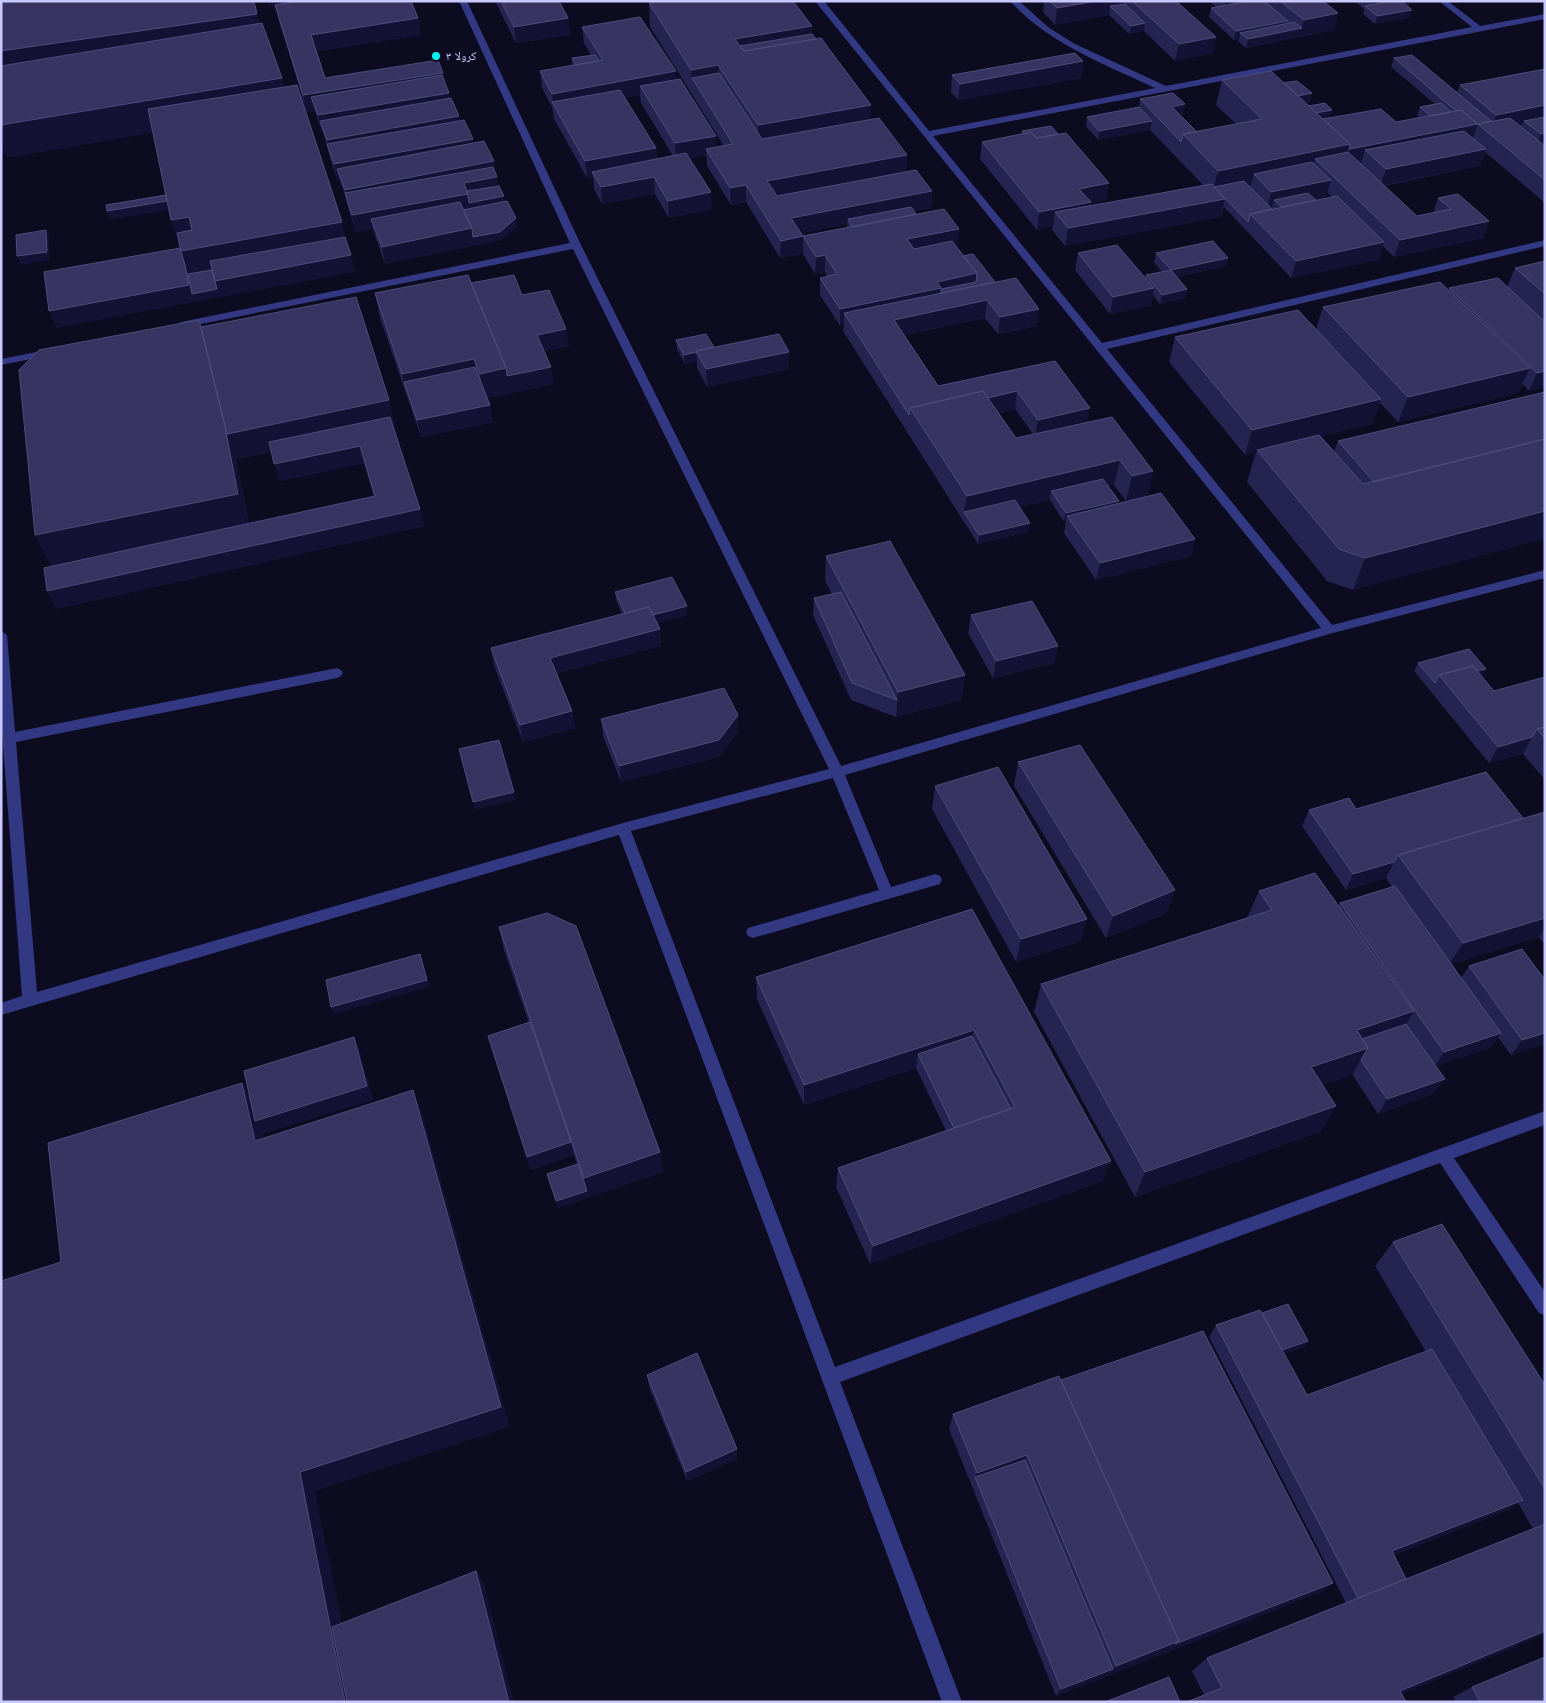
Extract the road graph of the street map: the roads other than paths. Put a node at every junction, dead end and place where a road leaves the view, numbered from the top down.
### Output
1 (463, 1) edge
2 (819, 1) edge
3 (1014, 1) edge
4 (1442, 1) edge
5 (1545, 16) edge
6 (1479, 29) junction
7 (1164, 89) junction
8 (928, 134) junction
9 (1545, 243) edge
10 (576, 245) junction
11 (167, 328) edge
12 (1100, 347) junction
13 (60, 350) edge
14 (1, 362) edge
15 (1545, 574) edge
16 (1329, 630) junction
17 (1, 635) edge
18 (337, 674) dead end
19 (10, 738) junction
20 (837, 772) junction
21 (623, 828) junction
22 (935, 880) dead end
23 (888, 894) junction
24 (754, 932) dead end
25 (30, 1001) junction
26 (1, 1009) edge
27 (1545, 1118) edge
28 (1443, 1155) junction
29 (1545, 1307) edge
30 (829, 1378) junction
31 (952, 1702) edge

1 - 10 lane
2 - 8 lane
3 - 7 lane
4 - 6 lane
5 - 6 lane
6 - 7 lane
7 - 8 lane
8 - 12 lane
9 - 12 lane
10 - 11 lane
10 - 20 lane
12 - 16 lane
13 - 14 lane
15 - 16 lane
16 - 20 lane
17 - 19 lane
18 - 19 lane
19 - 25 lane
20 - 21 lane
20 - 23 lane
21 - 25 lane
21 - 30 lane
22 - 23 lane
23 - 24 lane
25 - 26 lane
27 - 28 lane
28 - 29 lane
28 - 30 lane
30 - 31 lane

